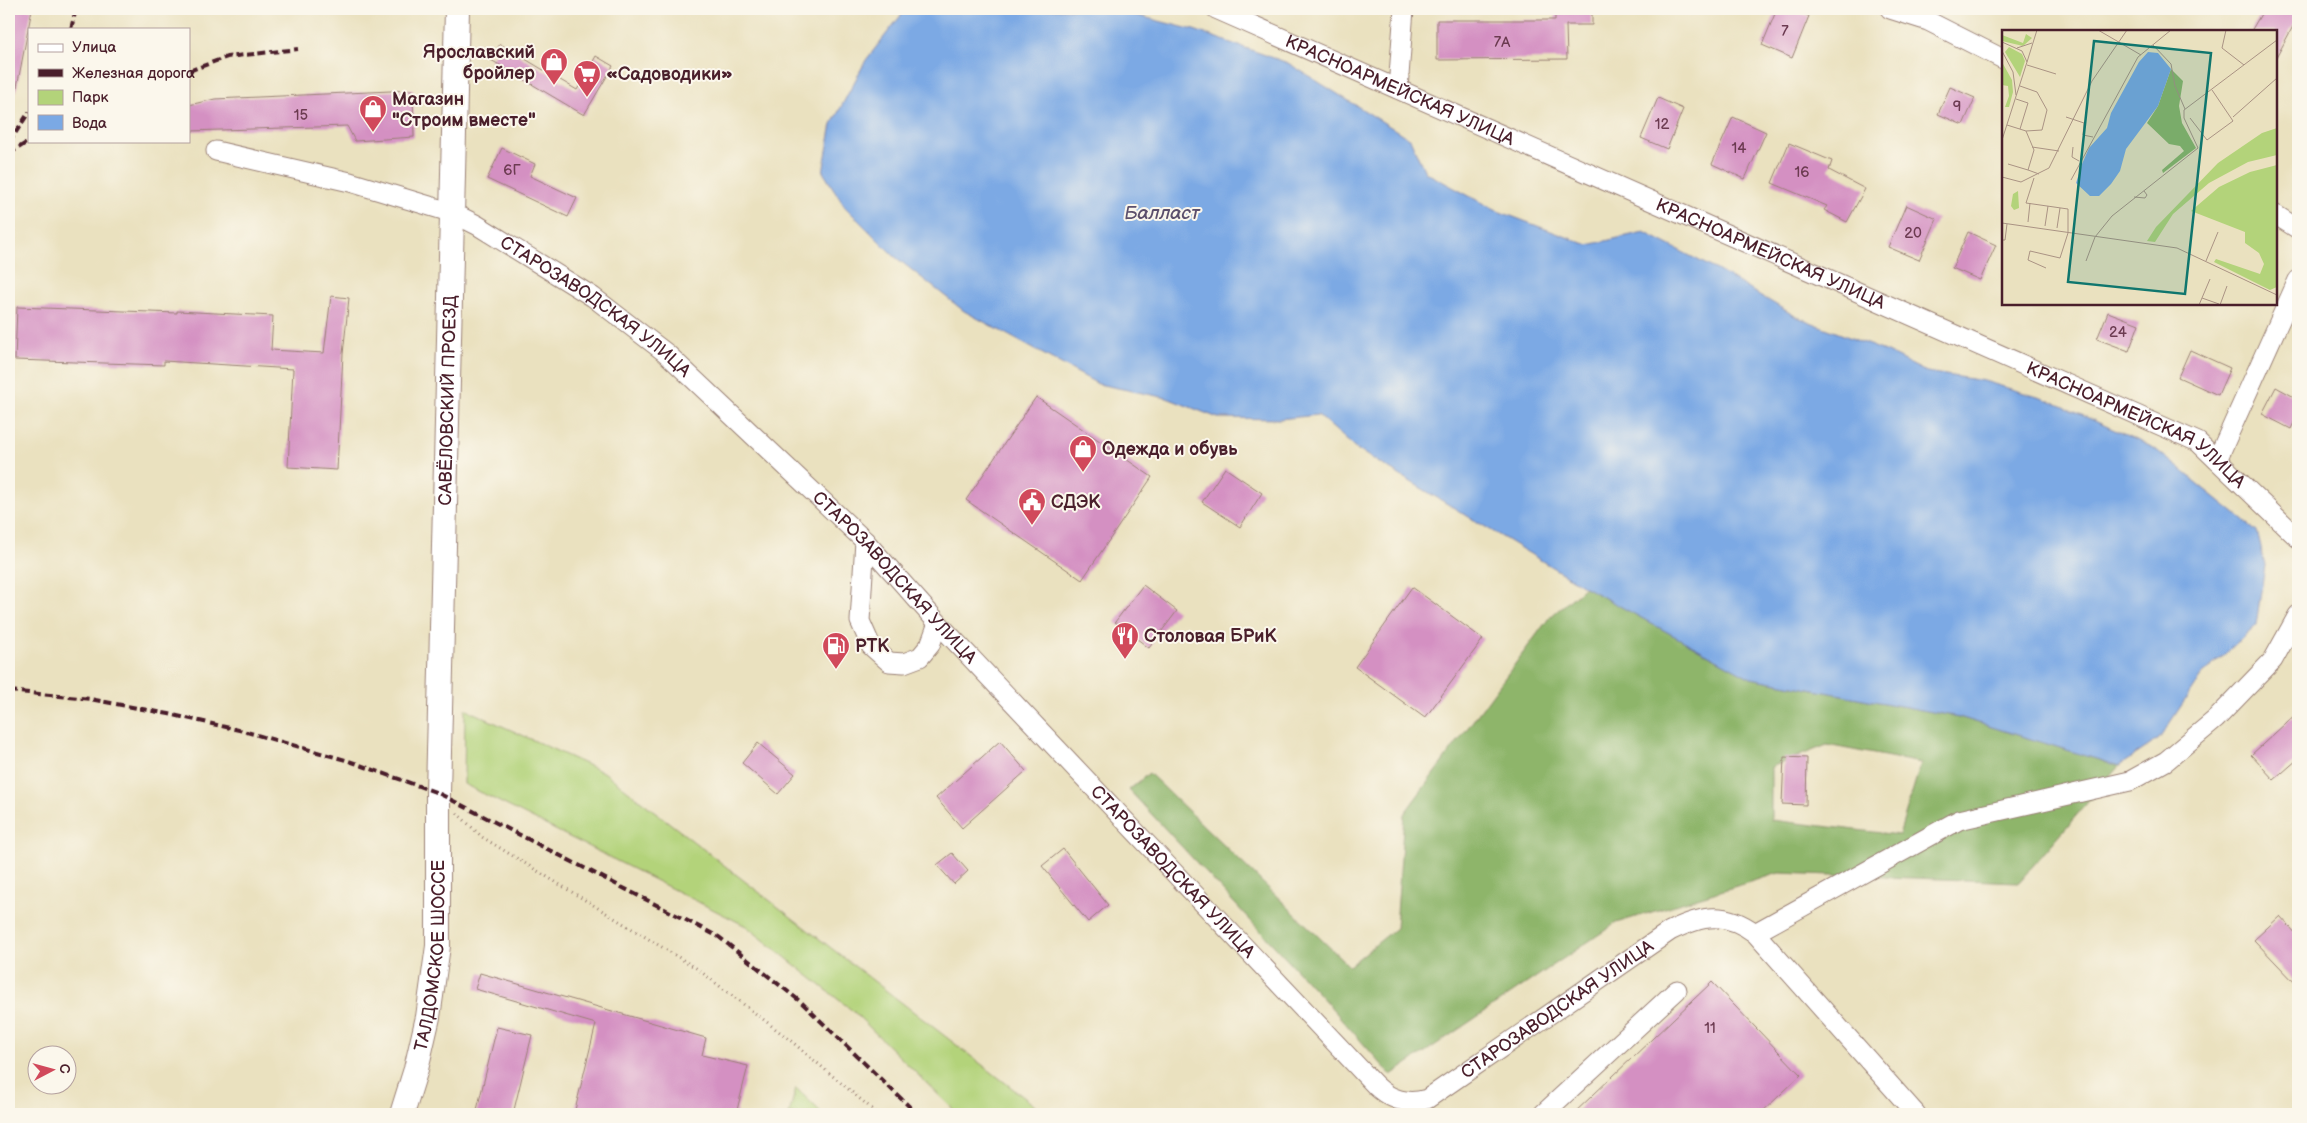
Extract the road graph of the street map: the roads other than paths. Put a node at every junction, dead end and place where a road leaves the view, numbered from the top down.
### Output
1 (457, 9) edge
2 (1216, 9) edge
3 (1404, 9) edge
4 (1890, 9) edge
5 (2002, 58) edge
6 (1398, 89) junction
7 (216, 151) dead end
8 (453, 213) junction
9 (2277, 216) edge
10 (2298, 230) edge
11 (2298, 280) edge
12 (2217, 460) junction
13 (2298, 538) edge
14 (865, 541) junction
15 (2298, 614) edge
16 (938, 623) junction
17 (438, 799) joint
18 (1755, 932) junction
19 (1677, 990) dead end
20 (402, 1114) edge
21 (1543, 1114) edge
22 (1916, 1114) edge

1 - 8 main road, САВЁЛОВСКИЙ ПРОЕЗД
2 - 6 street, КРАСНОАРМЕЙСКАЯ УЛИЦА
3 - 6 street
4 - 5 street
6 - 12 street, КРАСНОАРМЕЙСКАЯ УЛИЦА
7 - 8 street, СТАРОЗАВОДСКАЯ УЛИЦА
8 - 14 street, СТАРОЗАВОДСКАЯ УЛИЦА
8 - 17 main road, САВЁЛОВСКИЙ ПРОЕЗД
9 - 10 street
11 - 12 street
12 - 13 street, КРАСНОАРМЕЙСКАЯ УЛИЦА
14 - 16 street, СТАРОЗАВОДСКАЯ УЛИЦА
14 - 16 street
15 - 18 street
16 - 18 street, СТАРОЗАВОДСКАЯ УЛИЦА
17 - 20 main road, ТАЛДОМСКОЕ ШОССЕ
18 - 22 street, СТАРОЗАВОДСКАЯ УЛИЦА
19 - 21 street

